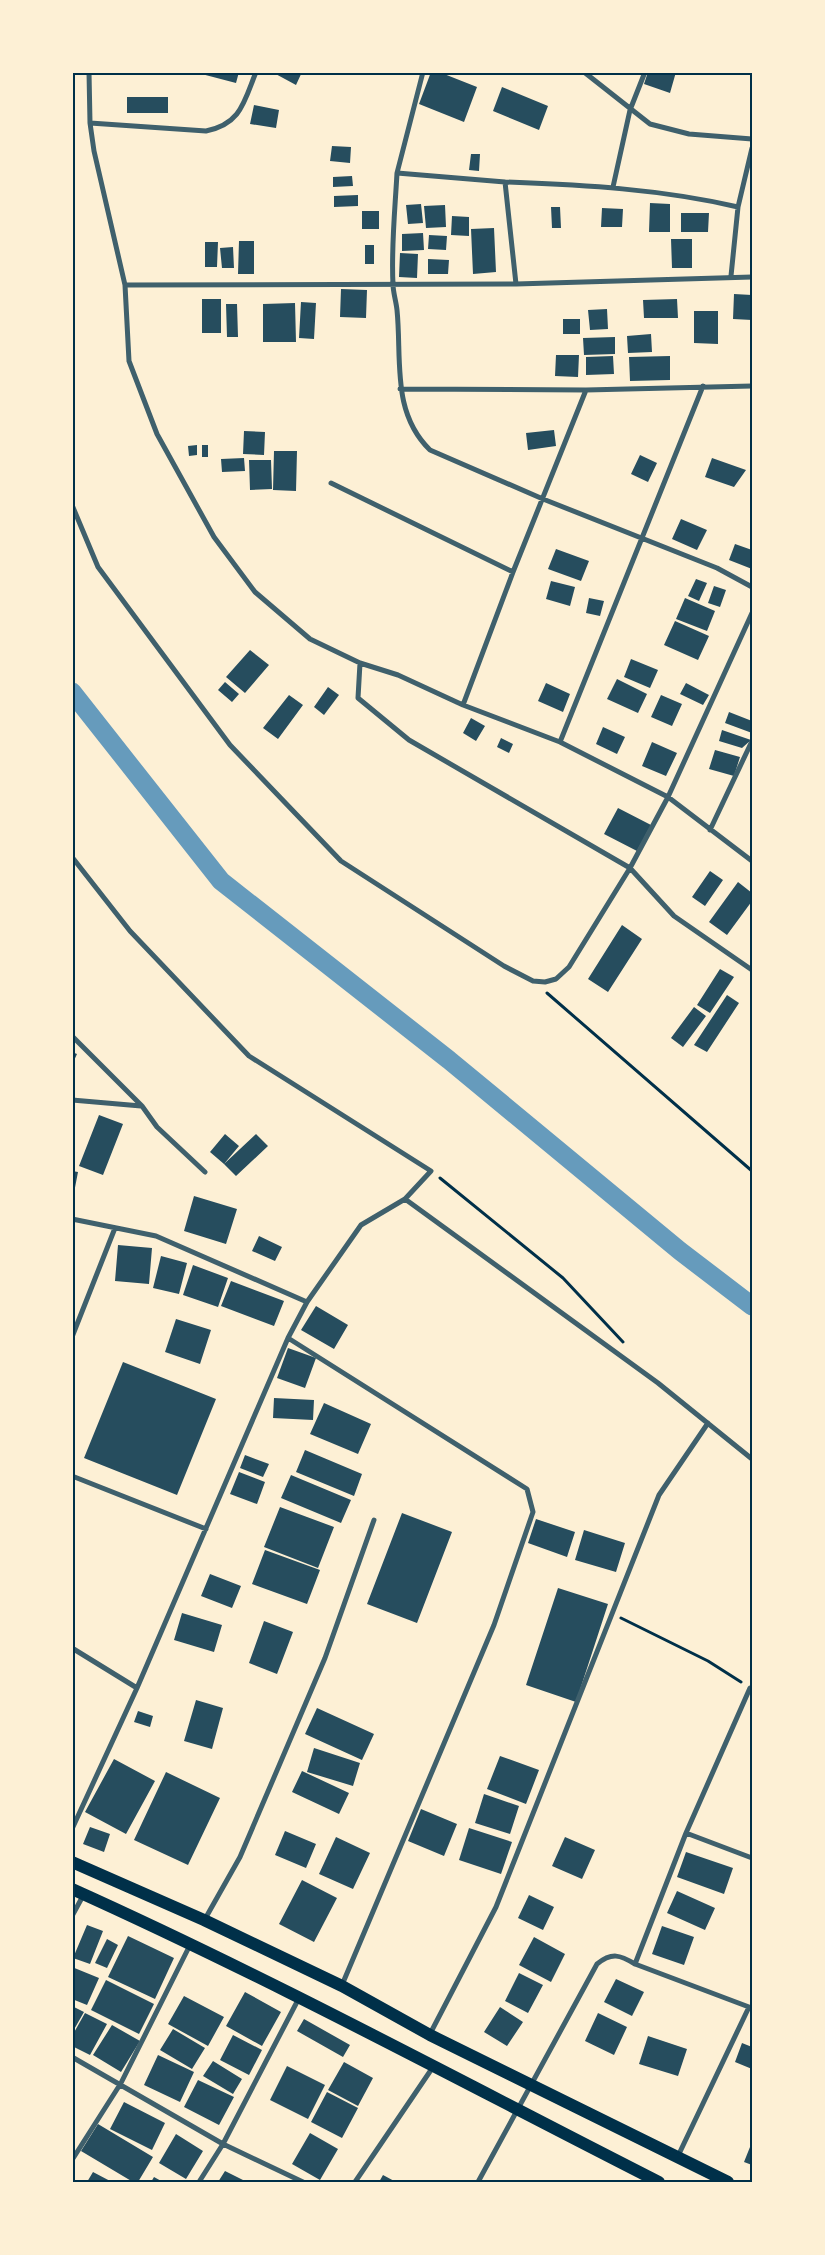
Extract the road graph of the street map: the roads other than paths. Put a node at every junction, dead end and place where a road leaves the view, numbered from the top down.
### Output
1 (96, 72) edge
2 (256, 72) edge
3 (423, 72) edge
4 (584, 72) edge
5 (645, 72) edge
6 (89, 74) edge
7 (630, 110) junction
8 (90, 123) junction
9 (752, 139) edge
10 (752, 148) edge
11 (397, 173) junction
12 (505, 182) junction
13 (613, 187) junction
14 (738, 207) junction
15 (730, 276) junction
16 (752, 277) edge
17 (393, 284) junction
18 (516, 284) junction
19 (125, 285) junction
20 (703, 386) junction
21 (752, 386) edge
22 (400, 389) junction
23 (586, 390) junction
24 (331, 483) dead end
25 (544, 499) junction
26 (72, 505) edge
27 (643, 539) junction
28 (513, 572) junction
29 (752, 587) edge
30 (752, 614) edge
31 (360, 663) junction
32 (463, 705) junction
33 (752, 741) edge
34 (560, 742) junction
35 (668, 797) junction
36 (710, 830) junction
37 (72, 857) edge
38 (752, 861) edge
39 (630, 868) junction
40 (752, 970) edge
41 (72, 1036) edge
42 (72, 1100) edge
43 (142, 1106) junction
44 (206, 1172) dead end
45 (405, 1199) junction
46 (72, 1219) edge
47 (115, 1228) junction
48 (307, 1302) junction
49 (72, 1337) edge
50 (288, 1338) junction
51 (708, 1423) junction
52 (752, 1459) edge
53 (72, 1476) edge
54 (374, 1520) dead end
55 (206, 1529) junction
56 (72, 1648) edge
57 (137, 1688) junction
58 (751, 1688) edge
59 (72, 1829) edge
60 (686, 1833) junction
61 (752, 1858) edge
62 (72, 1862) edge
63 (78, 1892) edge
64 (72, 1916) edge
65 (204, 1920) junction
66 (191, 1942) junction
67 (635, 1964) junction
68 (342, 1986) junction
69 (300, 1997) junction
70 (751, 2007) edge
71 (430, 2034) junction
72 (72, 2057) edge
73 (433, 2067) junction
74 (121, 2083) junction
75 (530, 2084) junction
76 (519, 2110) junction
77 (223, 2144) junction
78 (678, 2157) junction
79 (72, 2160) edge
80 (199, 2182) edge
81 (303, 2182) edge
82 (355, 2182) edge
83 (478, 2182) edge
84 (659, 2182) edge
85 (728, 2182) edge

1 - 6 street
2 - 8 street
3 - 11 street
4 - 7 street
5 - 7 street
6 - 8 street
7 - 9 street
7 - 13 street
8 - 19 street
10 - 14 street
11 - 12 street
11 - 17 street
12 - 13 street
12 - 18 street
13 - 14 street
14 - 15 street
15 - 16 street
15 - 18 street
17 - 18 street
17 - 19 street
17 - 22 street
19 - 31 street
20 - 21 street
20 - 23 street
20 - 27 street
22 - 23 street
22 - 25 street
23 - 25 street
24 - 28 street
25 - 27 street
25 - 28 street
26 - 39 street
27 - 29 street
27 - 34 street
28 - 32 street
30 - 35 street
31 - 32 street
31 - 39 street
32 - 34 street
33 - 36 street
34 - 35 street
35 - 36 street
35 - 39 street
36 - 38 street
37 - 45 street
39 - 40 street
41 - 43 street
42 - 43 street
43 - 44 street
45 - 48 street
45 - 51 street
46 - 47 street
47 - 48 street
47 - 49 street
48 - 50 street
50 - 55 street
50 - 68 street
51 - 52 street
51 - 71 street
53 - 55 street
54 - 65 street
55 - 57 street
56 - 57 street
57 - 59 street
58 - 60 street
60 - 61 street
60 - 67 street
62 - 65 highway
63 - 64 street
63 - 66 highway
65 - 68 highway
66 - 69 highway
66 - 74 street
67 - 70 street
67 - 75 street
68 - 71 highway
69 - 73 highway
69 - 77 street
70 - 78 street
71 - 75 highway
72 - 74 street
73 - 76 highway
73 - 82 street
74 - 77 street
74 - 79 street
75 - 76 street
75 - 78 highway
76 - 83 street
76 - 84 highway
77 - 80 street
77 - 81 street
78 - 85 highway

